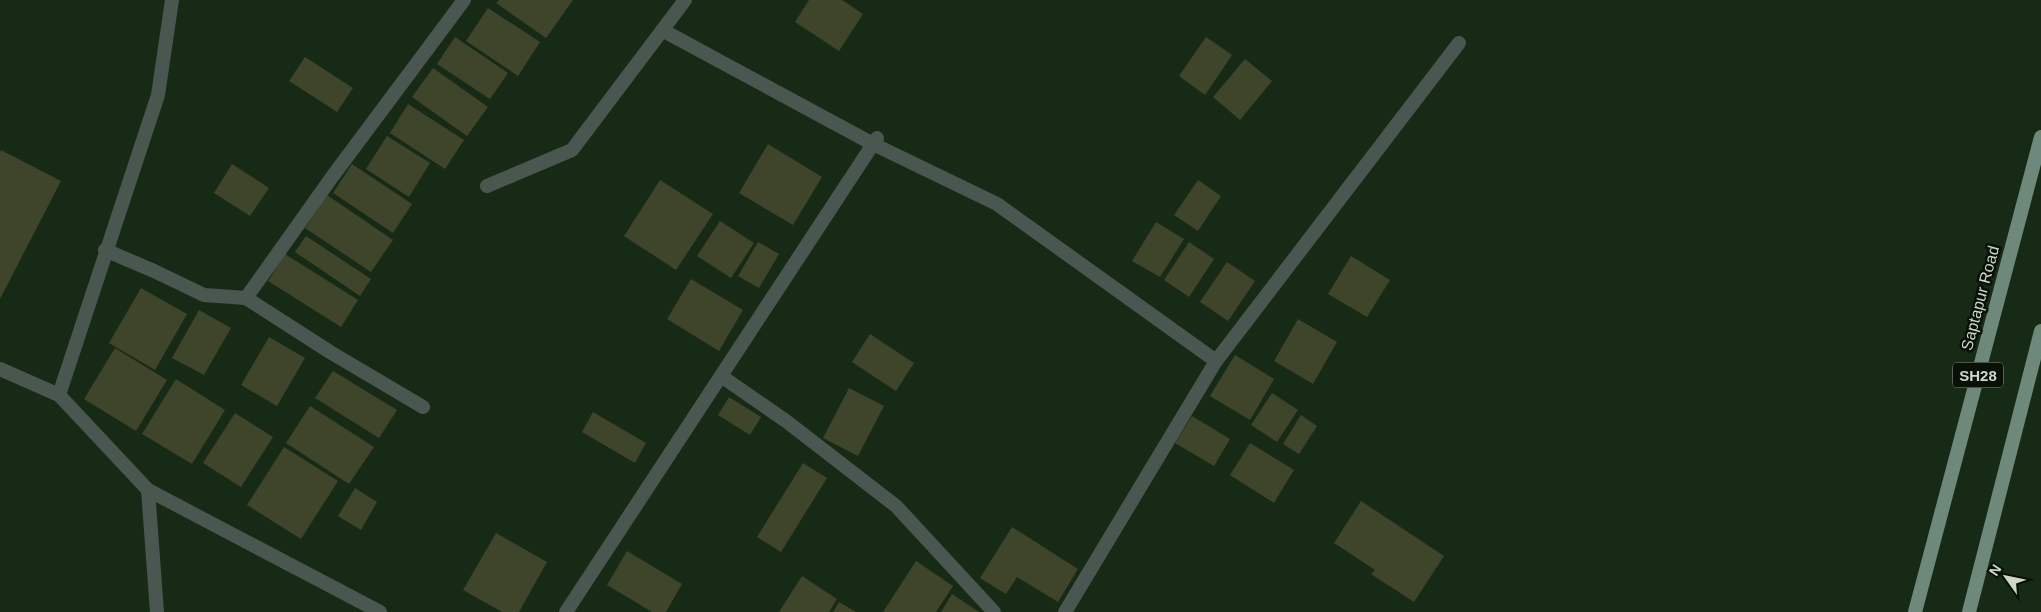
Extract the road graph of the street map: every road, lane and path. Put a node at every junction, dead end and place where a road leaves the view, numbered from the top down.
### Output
1 (172, 0) edge
2 (464, 0) edge
3 (685, 0) edge
4 (662, 30) junction
5 (1459, 43) dead end
6 (2041, 137) edge
7 (875, 141) junction
8 (486, 186) dead end
9 (105, 250) junction
10 (246, 298) junction
11 (2041, 331) edge
12 (1216, 361) junction
13 (0, 369) edge
14 (721, 376) junction
15 (58, 394) junction
16 (423, 407) dead end
17 (148, 490) junction
18 (157, 612) edge
19 (380, 612) edge
20 (566, 612) edge
21 (994, 612) edge
22 (1065, 612) edge
23 (1915, 612) edge
24 (1969, 612) edge

1 - 9 street
2 - 10 street
3 - 4 street
4 - 7 street
4 - 8 street
5 - 12 street
6 - 23 main road, Saptapur Road / SH28
7 - 12 street
7 - 14 street
9 - 10 street
9 - 15 street
10 - 16 street
11 - 24 main road, SH28
12 - 22 street
13 - 15 street
14 - 20 street
14 - 21 street
15 - 17 street
17 - 18 street
17 - 19 street

